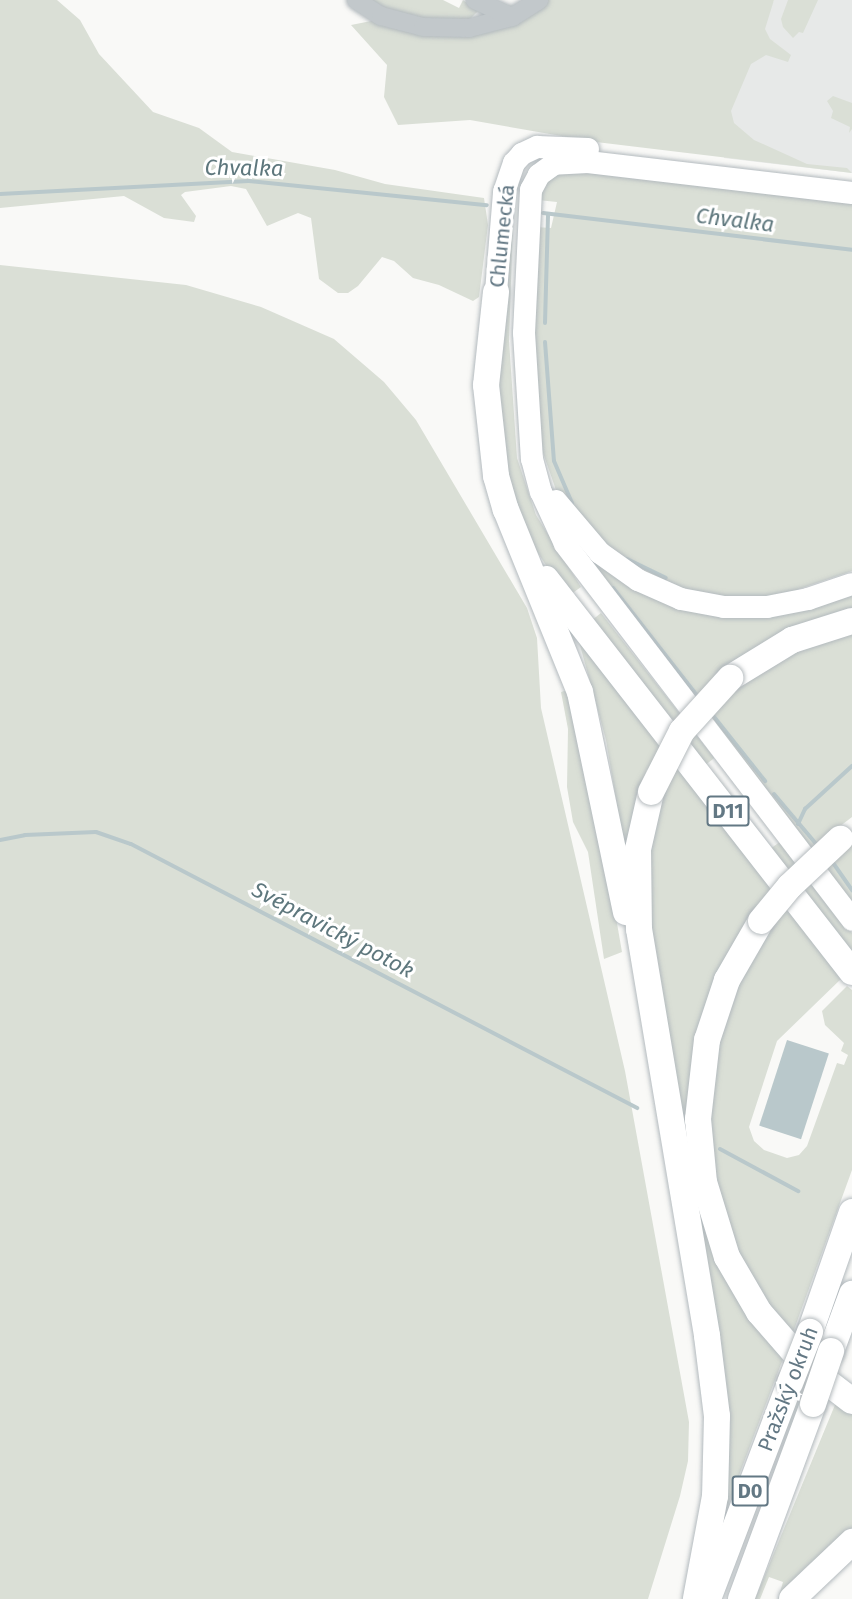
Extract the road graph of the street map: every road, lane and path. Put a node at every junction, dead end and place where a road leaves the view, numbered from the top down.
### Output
1 (356, 0) edge
2 (476, 0) edge
3 (539, 0) edge
4 (512, 17) junction
5 (852, 182) edge
6 (852, 193) edge
7 (496, 292) joint
8 (528, 409) junction
9 (506, 510) junction
10 (852, 584) edge
11 (852, 621) edge
12 (846, 834) edge
13 (852, 920) edge
14 (852, 972) edge
15 (650, 1002) junction
16 (852, 1212) edge
17 (852, 1294) edge
18 (852, 1401) edge
19 (852, 1542) edge
20 (696, 1599) edge
21 (708, 1599) edge
22 (741, 1599) edge
23 (792, 1599) edge

1 - 4 street
2 - 4 street
3 - 4 street
5 - 7 main road, Chlumecká
6 - 8 main road, Chlumecká
7 - 9 highway, Chlumecká / D11
8 - 10 main road
8 - 13 main road
9 - 14 highway, D11
9 - 15 highway
11 - 15 highway, bridge
12 - 18 highway, bridge
15 - 20 highway
16 - 21 highway, Pražský okruh / D0, bridge
17 - 22 highway, Pražský okruh / D0, bridge
19 - 23 highway

